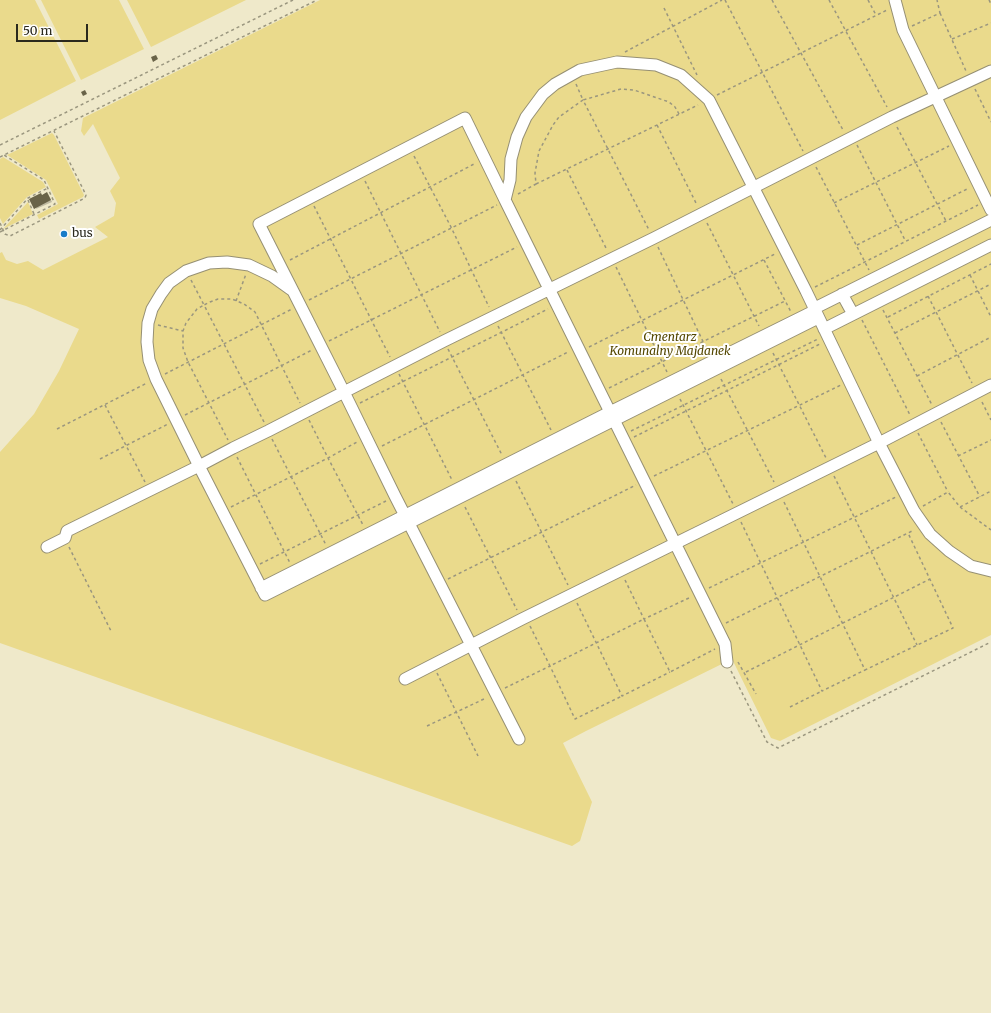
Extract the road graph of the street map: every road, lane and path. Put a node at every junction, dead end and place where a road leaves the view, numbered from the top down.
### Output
1 (293, 0) edge
2 (317, 0) edge
3 (724, 0) edge
4 (772, 0) edge
5 (829, 0) edge
6 (868, 0) edge
7 (937, 0) edge
8 (989, 0) edge
9 (895, 3) edge
10 (991, 4) edge
11 (664, 8) dead end
12 (940, 13) junction
13 (876, 15) junction
14 (991, 23) edge
15 (672, 26) junction
16 (903, 30) junction
17 (845, 31) junction
18 (952, 39) junction
19 (801, 54) junction
20 (618, 62) junction
21 (991, 71) edge
22 (762, 72) junction
23 (572, 74) junction
24 (699, 80) dead end
25 (970, 80) junction
26 (935, 96) junction
27 (583, 100) junction
28 (709, 100) junction
29 (679, 114) junction
30 (892, 117) junction
31 (991, 122) edge
32 (657, 125) junction
33 (54, 130) junction
34 (850, 138) junction
35 (958, 141) junction
36 (0, 145) edge
37 (410, 147) junction
38 (608, 149) junction
39 (4, 155) junction
40 (0, 157) edge
41 (485, 159) junction
42 (809, 159) junction
43 (916, 162) junction
44 (567, 170) junction
45 (360, 172) junction
46 (876, 182) junction
47 (536, 184) junction
48 (978, 184) junction
49 (430, 187) junction
50 (48, 188) junction
51 (753, 188) junction
52 (310, 198) junction
53 (27, 199) junction
54 (505, 200) junction
55 (834, 203) junction
56 (937, 204) junction
57 (989, 205) edge
58 (381, 213) junction
59 (702, 213) junction
60 (34, 214) junction
61 (991, 220) edge
62 (946, 221) junction
63 (0, 223) edge
64 (897, 224) junction
65 (451, 227) junction
66 (3, 229) junction
67 (0, 231) edge
68 (654, 238) junction
69 (331, 239) junction
70 (906, 241) junction
71 (526, 242) junction
72 (856, 245) junction
73 (991, 245) edge
74 (784, 249) junction
75 (401, 253) junction
76 (612, 259) junction
77 (764, 260) junction
78 (864, 262) junction
79 (991, 264) edge
80 (249, 265) junction
81 (281, 265) junction
82 (471, 270) junction
83 (186, 271) junction
84 (734, 274) junction
85 (970, 275) junction
86 (350, 279) junction
87 (991, 284) edge
88 (550, 289) junction
89 (293, 291) junction
90 (806, 291) junction
91 (977, 291) junction
92 (842, 294) junction
93 (421, 295) junction
94 (928, 296) junction
95 (684, 299) junction
96 (236, 301) junction
97 (879, 301) junction
98 (786, 302) junction
99 (204, 305) junction
100 (300, 305) junction
101 (558, 305) junction
102 (855, 312) junction
103 (936, 312) junction
104 (815, 313) junction
105 (494, 317) junction
106 (755, 317) junction
107 (887, 317) junction
108 (991, 317) edge
109 (371, 320) junction
110 (795, 320) junction
111 (641, 321) junction
112 (148, 323) junction
113 (262, 325) junction
114 (184, 331) junction
115 (502, 332) junction
116 (895, 333) junction
117 (826, 335) junction
118 (991, 337) edge
119 (766, 340) junction
120 (444, 341) junction
121 (703, 342) junction
122 (224, 344) junction
123 (320, 346) junction
124 (580, 349) junction
125 (958, 355) junction
126 (452, 357) junction
127 (776, 359) junction
128 (188, 362) junction
129 (663, 363) junction
130 (281, 365) junction
131 (714, 365) junction
132 (779, 365) junction
133 (394, 366) junction
134 (523, 375) junction
135 (917, 376) junction
136 (156, 379) junction
137 (850, 381) junction
138 (402, 382) junction
139 (245, 384) junction
140 (673, 385) junction
141 (991, 385) edge
142 (724, 386) junction
143 (726, 390) junction
144 (344, 392) junction
145 (601, 392) junction
146 (977, 392) junction
147 (474, 400) junction
148 (209, 402) junction
149 (105, 405) junction
150 (684, 406) junction
151 (799, 406) junction
152 (351, 408) junction
153 (686, 410) junction
154 (305, 412) junction
155 (936, 413) junction
156 (612, 416) junction
157 (176, 420) junction
158 (991, 420) edge
159 (424, 425) junction
160 (914, 425) junction
161 (57, 429) dead end
162 (268, 431) junction
163 (748, 431) junction
164 (366, 438) junction
165 (624, 438) junction
166 (556, 440) junction
167 (991, 440) edge
168 (879, 443) junction
169 (126, 446) junction
170 (233, 448) junction
171 (372, 451) junction
172 (707, 451) junction
173 (958, 456) junction
174 (328, 458) junction
175 (100, 459) dead end
176 (199, 466) junction
177 (509, 468) junction
178 (830, 468) junction
179 (292, 476) junction
180 (644, 481) junction
181 (149, 490) junction
182 (991, 491) edge
183 (779, 492) junction
184 (948, 492) junction
185 (905, 493) junction
186 (257, 494) junction
187 (458, 494) junction
188 (395, 496) junction
189 (980, 497) junction
190 (960, 507) junction
191 (914, 511) junction
192 (223, 512) junction
193 (737, 513) junction
194 (358, 515) junction
195 (855, 518) junction
196 (407, 519) junction
197 (923, 525) junction
198 (991, 530) edge
199 (541, 532) junction
200 (908, 533) junction
201 (321, 534) junction
202 (368, 534) junction
203 (65, 538) junction
204 (805, 542) junction
205 (675, 543) junction
206 (47, 547) dead end
207 (871, 551) junction
208 (284, 552) junction
209 (330, 553) junction
210 (491, 557) junction
211 (760, 563) junction
212 (251, 569) junction
213 (620, 570) junction
214 (294, 571) junction
215 (991, 571) edge
216 (820, 576) junction
217 (930, 580) junction
218 (440, 582) junction
219 (261, 588) junction
220 (700, 592) junction
221 (572, 594) junction
222 (778, 598) junction
223 (893, 598) junction
224 (524, 618) junction
225 (644, 620) junction
226 (843, 623) junction
227 (717, 628) junction
228 (111, 631) dead end
229 (991, 642) edge
230 (472, 644) junction
231 (597, 644) junction
232 (725, 644) junction
233 (800, 644) junction
234 (917, 645) junction
235 (732, 661) junction
236 (433, 664) junction
237 (550, 666) junction
238 (865, 670) junction
239 (670, 672) junction
240 (745, 672) junction
241 (405, 679) dead end
242 (822, 692) junction
243 (756, 694) dead end
244 (622, 696) junction
245 (790, 707) dead end
246 (519, 739) dead end
247 (478, 756) dead end

1 - 36 path
2 - 33 path
3 - 15 path
3 - 22 path
4 - 19 path
5 - 17 path
6 - 13 path
7 - 12 path
8 - 10 path
9 - 13 path
9 - 16 street
11 - 15 path
12 - 16 path
12 - 18 path
13 - 17 path
14 - 18 path
15 - 20 path
15 - 24 path
16 - 26 street
17 - 19 path
17 - 30 path
18 - 25 path
19 - 22 path
19 - 34 path
20 - 23 street
20 - 28 street
21 - 25 street
22 - 28 path
22 - 42 path
23 - 27 path
23 - 54 street
25 - 26 street
25 - 31 path
26 - 30 street
26 - 35 street
27 - 29 path
27 - 38 path
27 - 47 path
28 - 29 path
28 - 51 street
29 - 32 path
30 - 34 street
30 - 43 path
32 - 38 path
32 - 59 path
33 - 39 path
33 - 66 path
34 - 42 street
34 - 46 path
35 - 43 path
35 - 48 street
37 - 41 street
37 - 45 street
37 - 49 path
38 - 44 path
38 - 68 path
39 - 40 path
39 - 50 path
41 - 49 path
41 - 54 street
42 - 51 street
42 - 55 path
43 - 46 path
43 - 56 path
44 - 47 path
44 - 76 path
45 - 52 street
45 - 58 path
46 - 55 path
46 - 64 path
47 - 54 path
48 - 56 path
48 - 57 street
49 - 58 path
49 - 65 path
50 - 53 path
50 - 60 path
51 - 59 street
51 - 74 street
52 - 69 path
52 - 81 street
53 - 60 path
53 - 66 path
54 - 65 path
54 - 71 street
55 - 72 path
56 - 62 path
56 - 64 path
57 - 62 path
58 - 69 path
58 - 75 path
59 - 68 street
59 - 84 path
60 - 66 path
61 - 92 street
62 - 70 path
63 - 66 path
64 - 70 path
64 - 72 path
65 - 75 path
65 - 82 path
66 - 67 path
68 - 76 street
68 - 95 path
69 - 81 path
69 - 86 path
70 - 78 path
71 - 82 path
71 - 88 street
72 - 78 path
73 - 97 street
74 - 77 path
74 - 90 street
75 - 86 path
75 - 93 path
76 - 88 street
76 - 111 path
77 - 84 path
77 - 98 path
78 - 90 path
79 - 85 path
80 - 83 street
80 - 89 street
80 - 96 path
81 - 89 street
82 - 93 path
82 - 105 path
83 - 99 path
83 - 112 street
84 - 95 path
84 - 106 path
85 - 91 path
85 - 94 path
86 - 100 path
86 - 109 path
87 - 91 path
88 - 101 street
88 - 105 street
89 - 100 street
90 - 104 street
91 - 103 path
91 - 108 path
92 - 102 street
92 - 104 street
93 - 109 path
93 - 120 path
94 - 103 path
94 - 107 path
95 - 111 path
95 - 121 path
96 - 99 path
96 - 113 path
97 - 102 street
97 - 107 path
98 - 106 path
98 - 110 path
99 - 114 path
99 - 122 path
100 - 113 path
100 - 123 street
101 - 115 path
101 - 124 street
102 - 117 street
102 - 160 path
103 - 116 path
103 - 125 path
104 - 110 street
104 - 117 street
104 - 119 street
105 - 115 path
105 - 120 street
106 - 119 path
106 - 121 path
107 - 116 path
109 - 123 path
109 - 133 path
110 - 119 street
111 - 124 path
111 - 129 path
112 - 114 path
112 - 136 street
113 - 122 path
113 - 130 path
114 - 128 path
115 - 126 path
115 - 134 path
116 - 135 path
117 - 127 path
117 - 132 path
117 - 137 street
118 - 125 path
119 - 127 path
119 - 131 street
120 - 126 path
120 - 133 street
121 - 129 path
121 - 131 path
122 - 128 path
122 - 139 path
123 - 130 path
123 - 144 street
124 - 134 path
124 - 145 street
125 - 135 path
125 - 146 path
126 - 138 path
126 - 147 path
127 - 132 path
127 - 142 path
128 - 136 path
128 - 148 path
129 - 140 path
129 - 145 path
130 - 139 path
130 - 154 path
131 - 140 street
131 - 142 path
132 - 143 path
132 - 151 path
133 - 138 path
133 - 144 street
134 - 147 path
134 - 166 path
135 - 155 path
136 - 149 path
136 - 157 street
137 - 151 path
137 - 168 street
138 - 152 path
138 - 159 path
139 - 148 path
139 - 162 path
140 - 150 path
140 - 156 street
141 - 146 street
142 - 143 path
142 - 150 path
143 - 153 path
143 - 163 path
144 - 152 street
144 - 154 street
145 - 156 street
146 - 155 street
146 - 158 path
147 - 159 path
147 - 177 path
148 - 157 path
148 - 170 path
149 - 161 path
149 - 169 path
150 - 153 path
150 - 165 path
151 - 163 path
151 - 178 path
152 - 164 street
153 - 165 path
153 - 172 path
154 - 162 street
154 - 174 path
155 - 160 street
155 - 173 path
156 - 165 street
156 - 166 street
156 - 177 street
157 - 169 path
157 - 176 street
159 - 171 path
159 - 187 path
160 - 168 street
160 - 184 path
162 - 170 street
162 - 179 path
163 - 172 path
163 - 183 path
164 - 171 street
164 - 174 path
165 - 180 street
166 - 177 street
167 - 173 path
168 - 178 street
168 - 185 street
169 - 175 path
169 - 181 path
170 - 176 street
170 - 186 path
171 - 188 street
172 - 180 path
172 - 193 path
173 - 189 path
174 - 179 path
174 - 194 path
176 - 181 street
176 - 192 street
177 - 187 street
177 - 199 path
178 - 183 street
178 - 195 path
179 - 186 path
179 - 201 path
180 - 199 path
180 - 205 street
181 - 203 street
182 - 189 path
183 - 193 street
183 - 204 path
184 - 190 path
184 - 191 path
185 - 191 street
185 - 195 path
186 - 192 path
186 - 208 path
187 - 196 street
187 - 210 path
188 - 194 path
188 - 196 street
189 - 190 path
190 - 198 path
191 - 197 street
192 - 212 street
193 - 205 street
193 - 211 path
194 - 201 path
194 - 202 path
195 - 204 path
195 - 207 path
196 - 202 street
196 - 218 street
196 - 219 street
197 - 200 path
197 - 215 street
199 - 210 path
199 - 221 path
200 - 207 path
200 - 217 path
201 - 208 path
201 - 209 path
202 - 209 street
203 - 206 street
203 - 228 path
204 - 211 path
204 - 216 path
205 - 213 street
205 - 220 street
207 - 216 path
207 - 223 path
208 - 212 path
208 - 214 path
209 - 214 street
210 - 218 path
210 - 224 path
211 - 220 path
211 - 222 path
212 - 219 street
213 - 221 street
213 - 225 path
214 - 219 street
216 - 222 path
216 - 226 path
217 - 223 path
217 - 234 path
218 - 230 street
220 - 225 path
220 - 227 street
221 - 224 street
221 - 231 path
222 - 227 path
222 - 233 path
223 - 226 path
223 - 234 path
224 - 230 street
224 - 237 path
225 - 231 path
225 - 239 path
226 - 233 path
226 - 238 path
227 - 232 street
229 - 235 path
230 - 236 street
230 - 246 street
231 - 237 path
231 - 244 path
232 - 235 street
232 - 239 path
233 - 240 path
233 - 242 path
234 - 238 path
235 - 240 path
236 - 241 street
236 - 247 path
237 - 244 path
238 - 242 path
239 - 244 path
240 - 243 path
242 - 245 path

